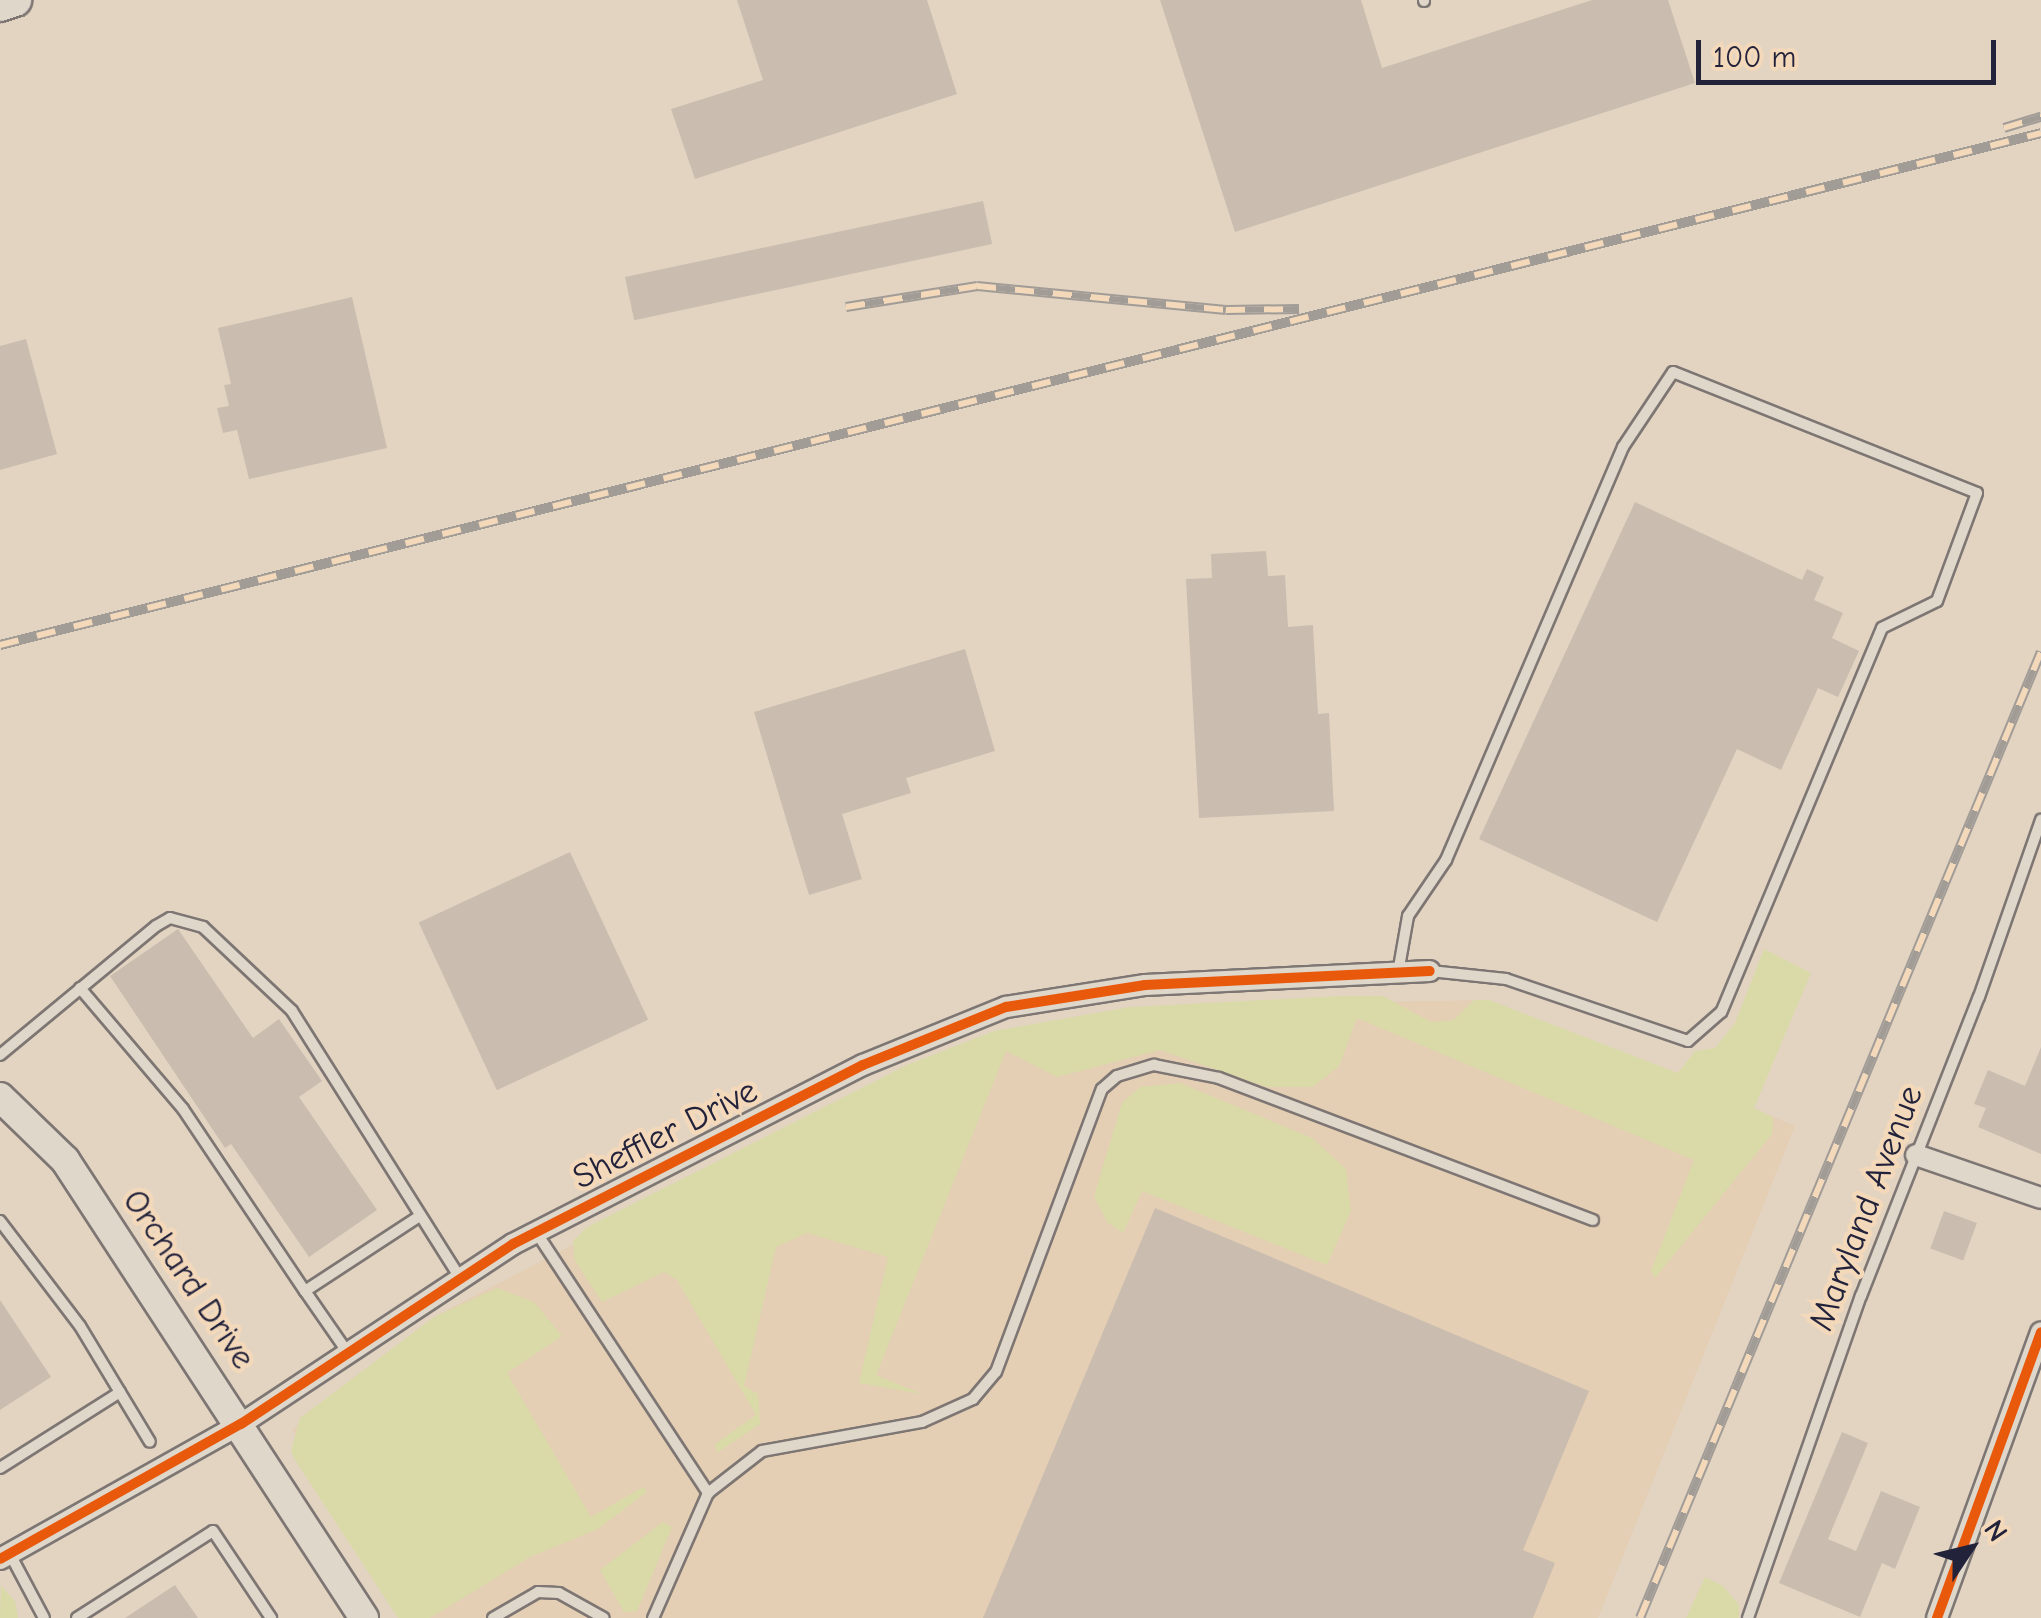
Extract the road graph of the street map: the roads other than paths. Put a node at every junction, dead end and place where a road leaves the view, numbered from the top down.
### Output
1 (15, 0) edge
2 (0, 4) edge
3 (2041, 820) edge
4 (1430, 971) joint
5 (1398, 972) junction
6 (80, 988) junction
7 (0, 1055) edge
8 (0, 1097) edge
9 (1916, 1155) junction
10 (2041, 1198) edge
11 (418, 1217) junction
12 (1593, 1220) dead end
13 (0, 1221) edge
14 (536, 1232) junction
15 (460, 1279) junction
16 (305, 1291) junction
17 (2041, 1332) edge
18 (348, 1353) junction
19 (120, 1392) junction
20 (241, 1424) junction
21 (150, 1442) dead end
22 (0, 1468) edge
23 (708, 1493) junction
24 (5, 1556) edge
25 (44, 1618) edge
26 (77, 1618) edge
27 (270, 1618) edge
28 (364, 1618) edge
29 (493, 1618) edge
30 (604, 1618) edge
31 (654, 1618) edge
32 (1748, 1618) edge
33 (1937, 1618) edge

1 - 2 main road
3 - 9 lane, Maryland Avenue
4 - 5 street, Sheffler Drive
4 - 5 lane
5 - 14 street, Sheffler Drive
6 - 7 lane
6 - 11 lane
6 - 16 lane
8 - 20 street, Orchard Drive
9 - 10 street
9 - 32 lane, Maryland Avenue
11 - 15 lane
11 - 16 lane
12 - 23 lane
13 - 19 lane
14 - 15 street, Sheffler Drive
14 - 23 lane
15 - 18 street, Sheffler Drive
16 - 18 lane
17 - 33 street
18 - 20 street, Sheffler Drive
19 - 21 lane
19 - 22 lane
20 - 24 street, Sheffler Drive
20 - 28 street, Orchard Drive
23 - 31 lane
24 - 25 lane
26 - 27 lane
29 - 30 lane

